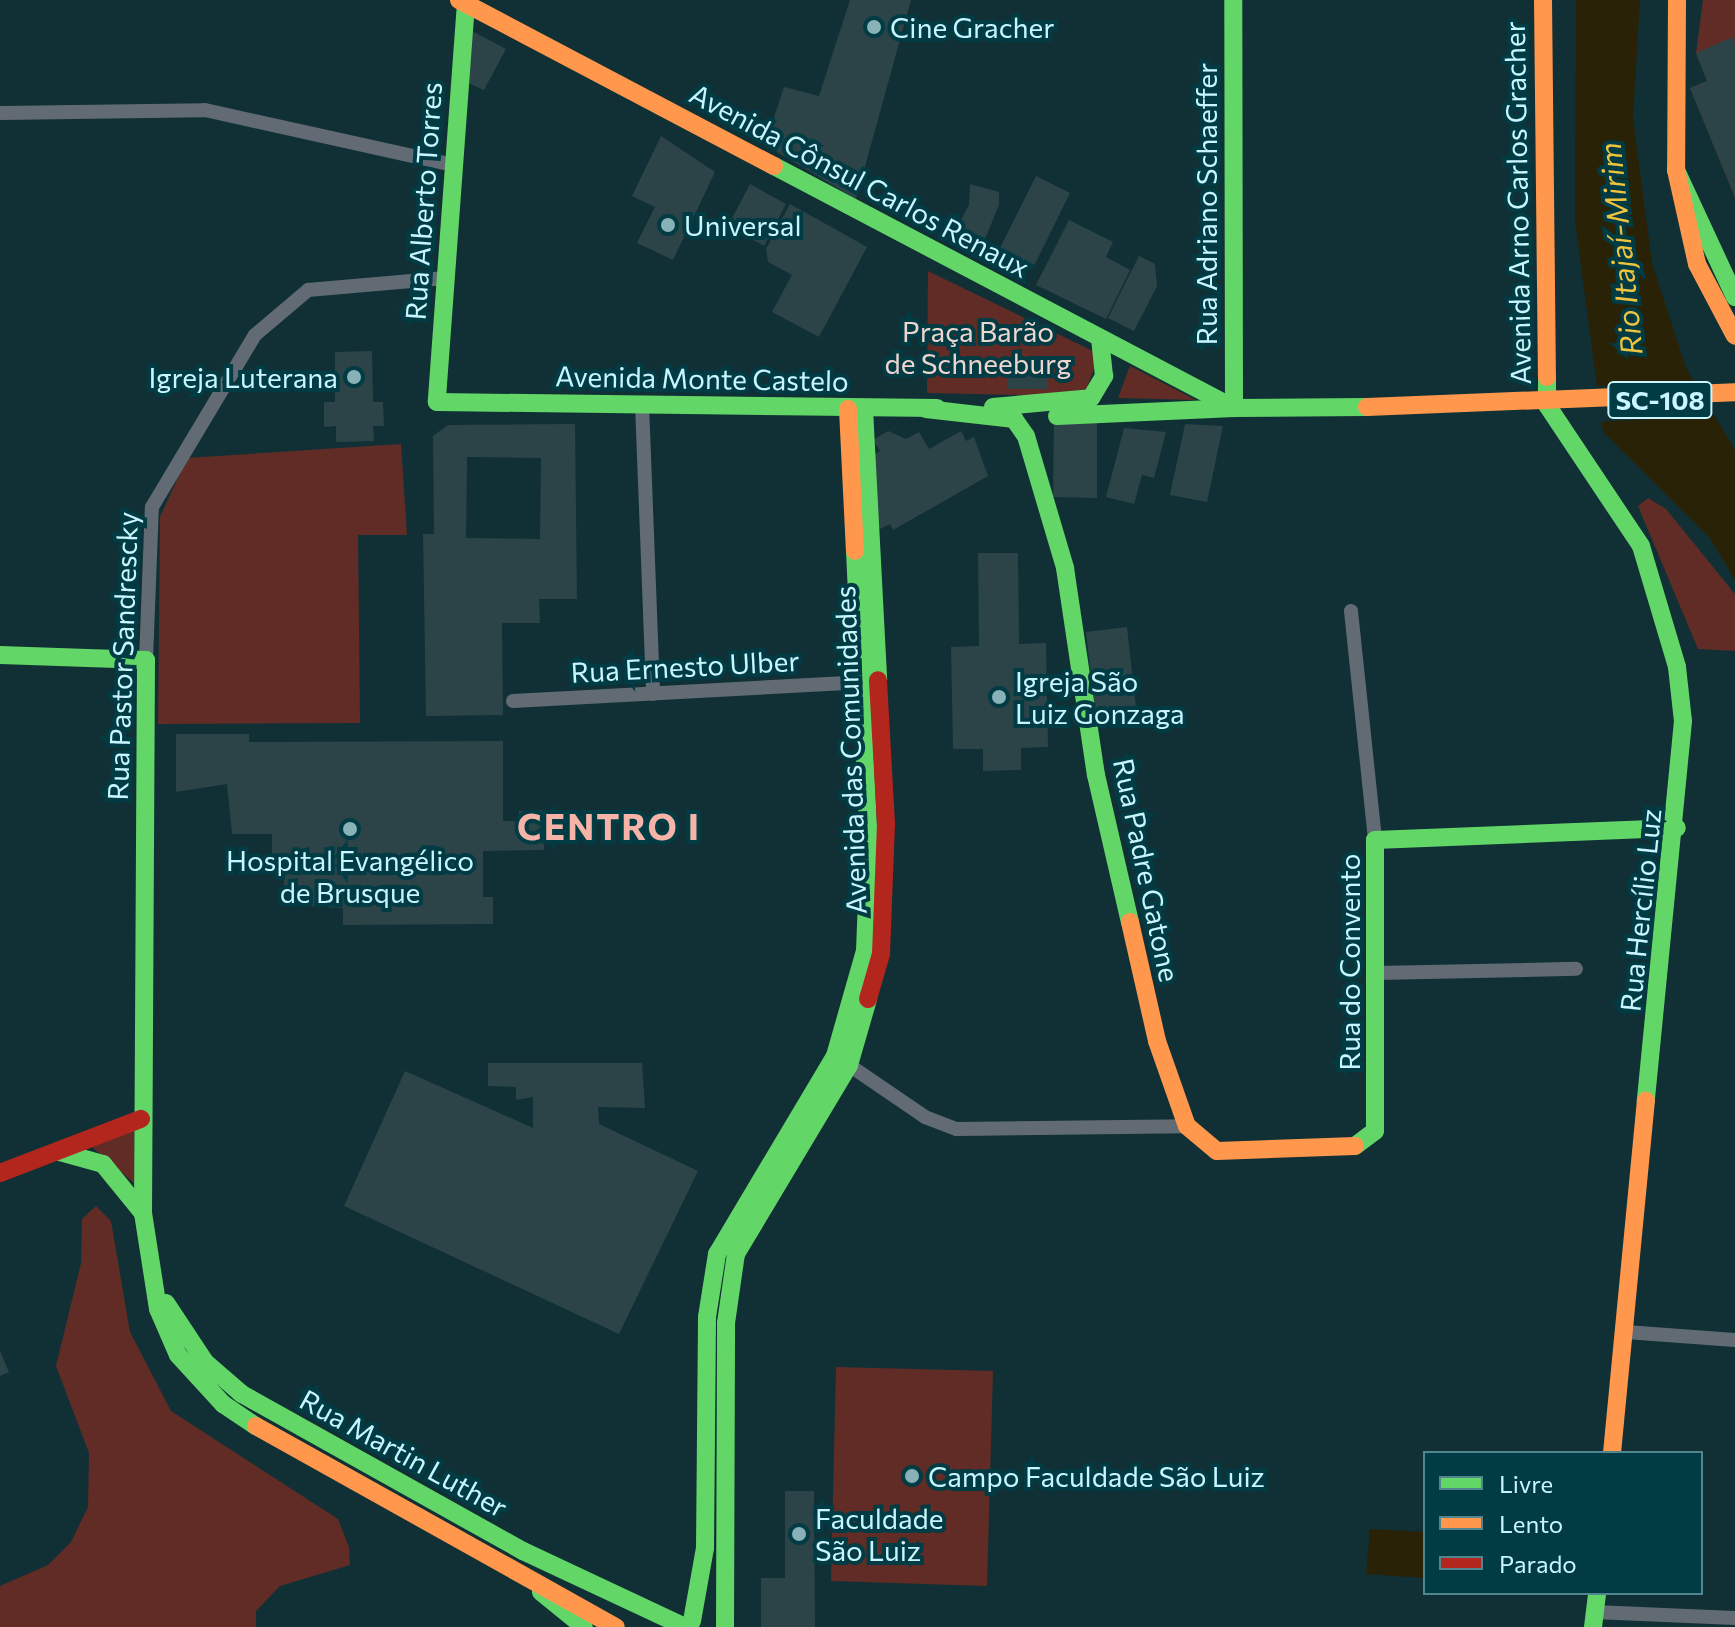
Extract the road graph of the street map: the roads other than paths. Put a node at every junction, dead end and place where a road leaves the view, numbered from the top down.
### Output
1 (1233, 0) edge
2 (1543, 0) edge
3 (1677, 0) edge
4 (463, 2) edge
5 (0, 113) edge
6 (454, 165) junction
7 (1676, 170) junction
8 (445, 278) junction
9 (1735, 297) edge
10 (1735, 336) edge
11 (1100, 338) junction
12 (1735, 392) edge
13 (437, 402) joint
14 (642, 404) junction
15 (1547, 405) junction
16 (1234, 408) junction
17 (856, 409) junction
18 (926, 409) junction
19 (1026, 436) junction
20 (1351, 611) dead end
21 (0, 655) edge
22 (146, 660) junction
23 (869, 682) junction
24 (653, 694) junction
25 (513, 701) dead end
26 (1677, 828) junction
27 (1375, 840) junction
28 (1576, 969) dead end
29 (1377, 973) junction
30 (842, 1061) junction
31 (141, 1119) junction
32 (1187, 1126) junction
33 (56, 1152) junction
34 (0, 1173) edge
35 (143, 1213) junction
36 (150, 1271) junction
37 (1626, 1332) junction
38 (1735, 1340) edge
39 (1612, 1451) edge
40 (716, 1530) junction
41 (495, 1560) junction
42 (1595, 1611) edge
43 (1735, 1618) edge
44 (684, 1624) edge
45 (584, 1627) edge
46 (616, 1627) edge
47 (725, 1627) edge

1 - 16 main road, Rua Adriano Schaeffer
2 - 15 main road, Avenida Arno Carlos Gracher
3 - 7 main road
4 - 6 main road, Rua Alberto Torres
4 - 11 main road, Avenida Cônsul Carlos Renaux
5 - 6 street
6 - 8 main road, Rua Alberto Torres
7 - 9 main road
7 - 10 main road
8 - 13 main road, Rua Alberto Torres
8 - 22 street, Rua Pastor Sandrescky
11 - 16 main road, Avenida Cônsul Carlos Renaux
11 - 18 main road, Avenida Monte Castelo
12 - 15 main road, SC-108
13 - 14 main road, Avenida Monte Castelo
14 - 17 main road, Avenida Monte Castelo
14 - 24 street
15 - 16 main road
15 - 26 main road, Rua Hercílio Luz
16 - 19 main road
17 - 18 main road, Avenida Monte Castelo
17 - 23 main road, Avenida das Comunidades
18 - 19 main road
19 - 32 main road, Rua Padre Gatone
20 - 27 street
21 - 22 main road
22 - 31 main road, Rua Pastor Sandrescky
23 - 24 street, Rua Ernesto Ulber
23 - 30 main road, Avenida das Comunidades
24 - 25 street, Rua Ernesto Ulber
26 - 27 main road, Rua do Convento
26 - 37 main road, Rua Hercílio Luz
27 - 29 main road, Rua do Convento
28 - 29 street
29 - 32 main road, Rua do Convento
30 - 32 street
30 - 40 main road, Avenida das Comunidades
31 - 33 main road
31 - 35 main road, Rua Martin Luther
33 - 34 main road
33 - 35 main road
35 - 36 main road, Rua Martin Luther
36 - 41 main road, Rua Martin Luther
36 - 44 main road, Rua Martin Luther
37 - 38 street
37 - 39 main road, Rua Hercílio Luz
40 - 44 main road, Avenida das Comunidades
40 - 47 main road, Avenida das Comunidades
41 - 45 main road
41 - 46 main road, Rua Martin Luther
42 - 43 street
44 - 47 main road, Rua Martin Luther

